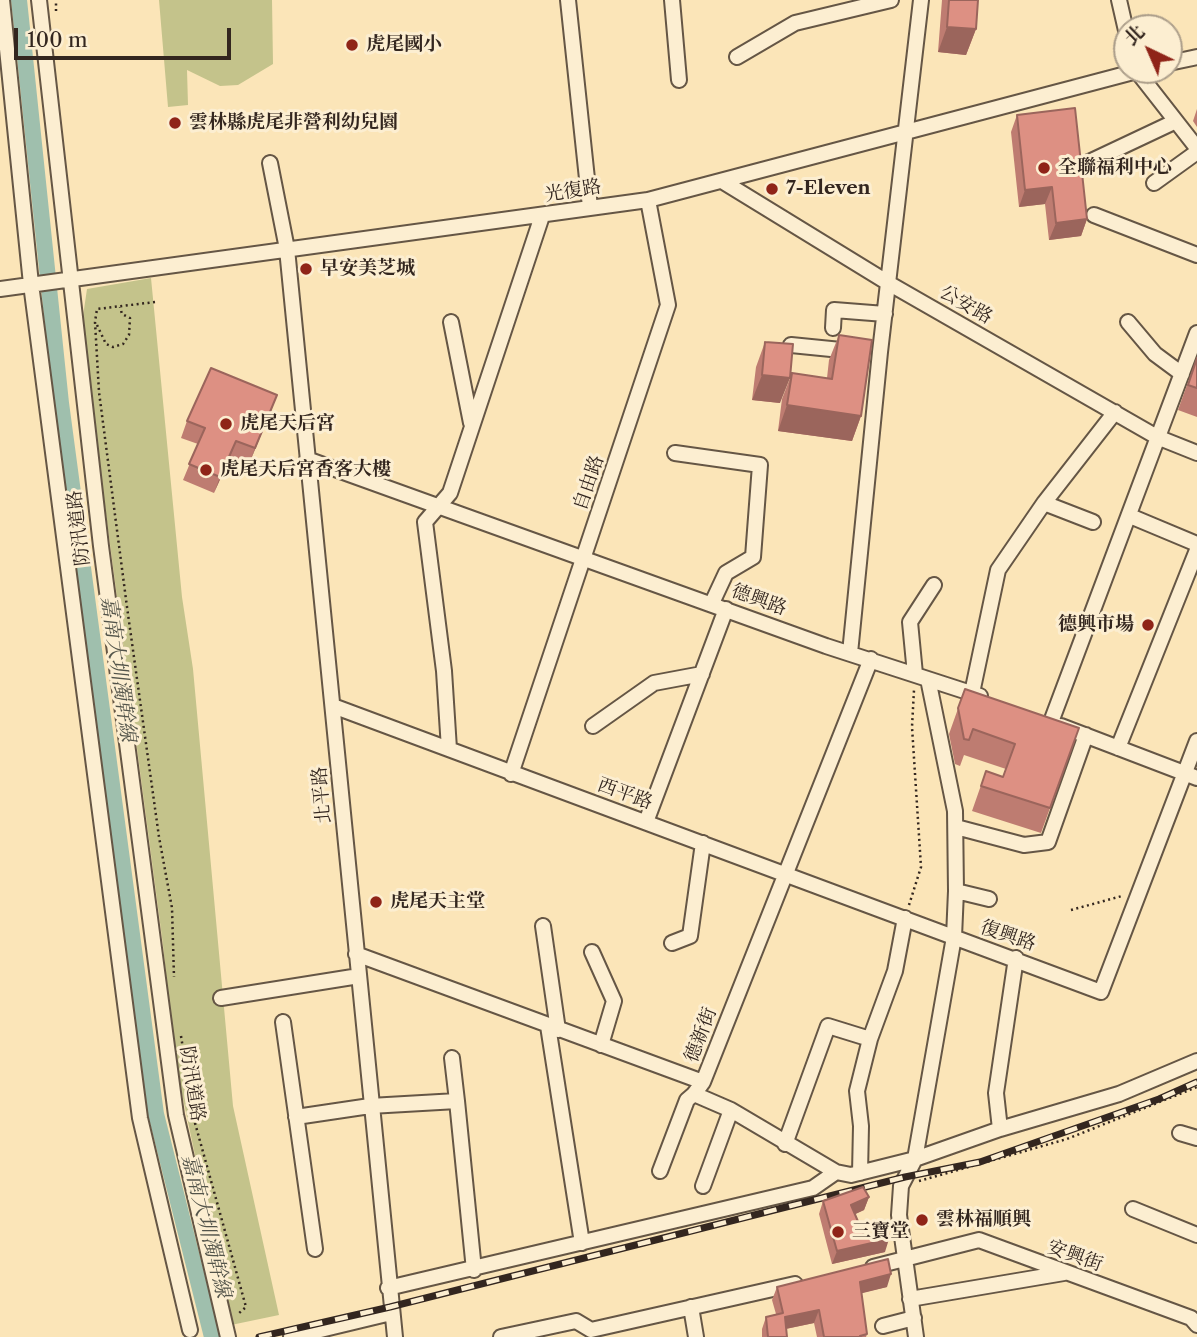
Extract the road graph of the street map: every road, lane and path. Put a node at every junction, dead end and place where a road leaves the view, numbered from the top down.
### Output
1 (2, 0) edge
2 (39, 0) edge
3 (568, 0) edge
4 (671, 0) edge
5 (891, 0) edge
6 (921, 0) edge
7 (737, 57) dead end
8 (1113, 76) edge
9 (679, 80) dead end
10 (1147, 84) edge
11 (1174, 122) junction
12 (906, 131) junction
13 (1197, 150) edge
14 (270, 163) dead end
15 (1085, 164) dead end
16 (722, 181) junction
17 (1154, 183) dead end
18 (648, 200) junction
19 (590, 207) junction
20 (1094, 215) dead end
21 (542, 216) junction
22 (287, 249) junction
23 (1197, 255) edge
24 (68, 278) junction
25 (36, 283) junction
26 (890, 284) junction
27 (0, 289) edge
28 (155, 302) dead end
29 (120, 306) junction
30 (885, 314) junction
31 (95, 322) junction
32 (451, 322) dead end
33 (1128, 322) dead end
34 (833, 328) dead end
35 (1197, 333) edge
36 (791, 345) edge
37 (880, 352) junction
38 (1182, 374) junction
39 (1115, 412) junction
40 (472, 426) junction
41 (1157, 437) junction
42 (676, 453) dead end
43 (1197, 453) edge
44 (307, 459) junction
45 (1044, 503) junction
46 (440, 505) junction
47 (1130, 516) junction
48 (1093, 522) dead end
49 (1197, 544) edge
50 (1197, 551) edge
51 (585, 558) junction
52 (934, 585) dead end
53 (712, 603) junction
54 (726, 609) junction
55 (850, 653) junction
56 (871, 659) junction
57 (702, 674) junction
58 (921, 676) junction
59 (972, 693) junction
60 (994, 702) edge
61 (333, 706) junction
62 (593, 726) dead end
63 (1086, 735) junction
64 (1197, 741) edge
65 (1118, 748) junction
66 (449, 749) junction
67 (511, 774) junction
68 (1191, 776) edge
69 (646, 822) junction
70 (956, 827) junction
71 (703, 843) junction
72 (785, 874) junction
73 (956, 891) junction
74 (1139, 894) junction
75 (989, 899) dead end
76 (1071, 910) dead end
77 (905, 918) junction
78 (543, 926) dead end
79 (954, 937) junction
80 (672, 943) dead end
81 (592, 952) dead end
82 (356, 954) junction
83 (1016, 958) junction
84 (359, 976) junction
85 (174, 978) dead end
86 (222, 998) dead end
87 (283, 1022) dead end
88 (180, 1025) dead end
89 (553, 1028) junction
90 (870, 1039) junction
91 (601, 1045) junction
92 (453, 1058) dead end
93 (1197, 1061) edge
94 (1197, 1087) edge
95 (699, 1088) junction
96 (457, 1101) junction
97 (370, 1106) junction
98 (731, 1110) junction
99 (296, 1117) junction
100 (1000, 1129) junction
101 (1180, 1132) dead end
102 (1197, 1138) edge
103 (785, 1144) junction
104 (915, 1159) junction
105 (660, 1171) dead end
106 (836, 1172) junction
107 (860, 1173) junction
108 (704, 1186) dead end
109 (901, 1186) junction
110 (1133, 1209) dead end
111 (1197, 1235) edge
112 (582, 1243) junction
113 (315, 1249) dead end
114 (905, 1259) junction
115 (474, 1270) junction
116 (852, 1271) edge
117 (1064, 1273) junction
118 (811, 1280) edge
119 (388, 1288) junction
120 (910, 1299) junction
121 (691, 1307) junction
122 (391, 1313) junction
123 (914, 1318) junction
124 (883, 1325) dead end
125 (1197, 1325) edge
126 (190, 1330) dead end
127 (227, 1333) edge
128 (532, 1334) edge
129 (291, 1337) edge
130 (395, 1337) edge
131 (501, 1337) edge
132 (696, 1337) edge
133 (916, 1337) edge

1 - 25 street
2 - 24 street, 防汛道路
3 - 19 street
4 - 9 street
5 - 7 street
6 - 12 street
8 - 12 street, 光復路
10 - 11 street
11 - 13 street
11 - 15 street
12 - 16 street, 光復路
12 - 26 street
13 - 17 street
14 - 22 street, 北平路
16 - 18 street, 光復路
16 - 26 street, 公安路
18 - 19 street, 光復路
18 - 51 street, 自由路
19 - 21 street, 光復路
20 - 23 street
21 - 22 street, 光復路
21 - 40 street
22 - 24 street, 光復路
22 - 44 street, 北平路
24 - 25 street, 光復路
24 - 127 street, 防汛道路
25 - 27 street, 光復路
25 - 126 street
26 - 30 street
26 - 39 street, 公安路
28 - 29 path
29 - 31 path
29 - 31 path
30 - 34 street
30 - 37 street
31 - 85 path
32 - 40 street
33 - 38 street
35 - 38 street
36 - 37 street
37 - 55 street
38 - 41 street
39 - 41 street, 公安路
39 - 45 street
40 - 46 street
41 - 43 street, 公安路
41 - 47 street
42 - 53 street
44 - 46 street, 德興路
44 - 61 street, 北平路
45 - 48 street
45 - 59 street
46 - 51 street, 德興路
46 - 66 street
47 - 49 street
47 - 63 street
50 - 65 street
51 - 53 street, 德興路
51 - 67 street, 自由路
52 - 58 street
53 - 54 street, 德興路
54 - 55 street, 德興路
54 - 57 street
55 - 56 street, 德興路
56 - 58 street, 德興路
56 - 72 street, 德新街
57 - 62 street
57 - 69 street
58 - 59 street, 德興路
58 - 70 street
58 - 77 path
59 - 60 street, 德興路
61 - 66 street, 西平路
61 - 82 street, 北平路
63 - 65 street
63 - 70 street
64 - 68 street, 復興路
65 - 68 street
66 - 67 street, 西平路
67 - 69 street, 西平路
68 - 74 street, 復興路
69 - 71 street, 西平路
70 - 73 street
71 - 72 street, 西平路
71 - 80 street
72 - 77 street, 西平路
72 - 95 street, 德新街
73 - 75 street
73 - 79 street
74 - 76 path
74 - 83 street, 復興路
77 - 79 street, 西平路
77 - 90 street
78 - 89 street
79 - 83 street, 復興路
79 - 104 street, 復興路
81 - 91 street
82 - 84 street, 北平路
82 - 89 street, 德新街
83 - 100 street
84 - 86 street
84 - 97 street, 北平路
87 - 99 street
88 - 127 path
89 - 91 street, 德新街
89 - 112 street
90 - 103 street
90 - 107 street
91 - 95 street, 德新街
92 - 96 street
93 - 100 street
94 - 109 path
95 - 98 street
95 - 105 street
96 - 97 street
96 - 115 street
97 - 99 street
97 - 119 street, 北平路
98 - 103 street
98 - 108 street
99 - 113 street
100 - 104 street
101 - 102 street
103 - 106 street
104 - 107 street
104 - 109 street, 復興路
106 - 107 street
106 - 112 street
109 - 114 street, 復興路
110 - 111 street
112 - 115 street
114 - 116 street, 安興街
114 - 117 street, 安興街
114 - 120 street, 復興路
115 - 119 street
117 - 120 street
117 - 125 street, 安興街
118 - 121 street
119 - 122 street, 北平路
120 - 123 street, 復興路
121 - 128 street
121 - 132 street
122 - 129 street
122 - 130 street, 北平路
123 - 124 street
123 - 133 street, 復興路
128 - 131 street

